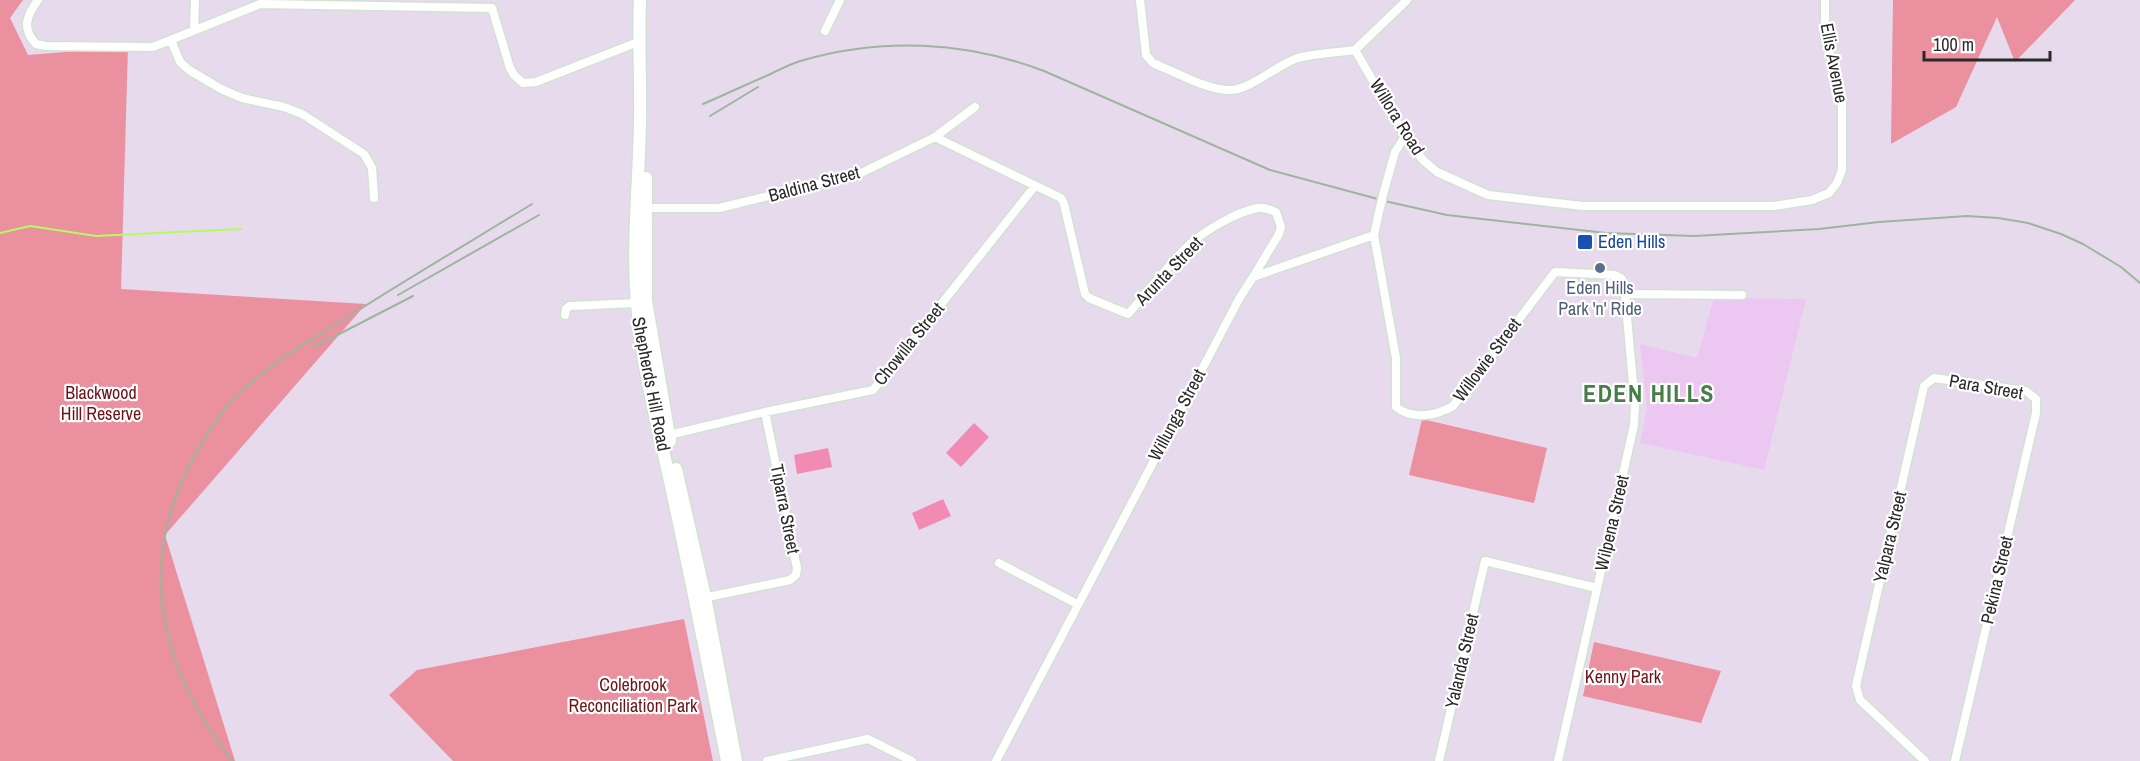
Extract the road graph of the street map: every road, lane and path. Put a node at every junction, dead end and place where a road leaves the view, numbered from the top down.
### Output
1 (38, 0) edge
2 (195, 0) edge
3 (640, 0) edge
4 (646, 0) edge
5 (840, 0) edge
6 (1140, 0) edge
7 (1407, 0) edge
8 (1825, 0) edge
9 (491, 4) edge
10 (194, 30) junction
11 (825, 31) dead end
12 (171, 40) junction
13 (638, 42) junction
14 (1355, 50) junction
15 (975, 107) dead end
16 (1405, 136) junction
17 (935, 137) junction
18 (1035, 186) junction
19 (1829, 194) joint
20 (374, 198) dead end
21 (641, 208) junction
22 (1374, 235) junction
23 (1253, 277) junction
24 (1624, 283) joint
25 (1625, 294) junction
26 (1742, 294) dead end
27 (637, 303) junction
28 (565, 315) dead end
29 (1934, 378) joint
30 (2036, 399) joint
31 (765, 412) junction
32 (665, 436) junction
33 (999, 562) dead end
34 (1597, 588) junction
35 (700, 599) junction
36 (1077, 604) junction
37 (727, 761) edge
38 (736, 761) edge
39 (767, 761) edge
40 (912, 761) edge
41 (996, 761) edge
42 (1439, 761) edge
43 (1558, 761) edge
44 (1925, 761) edge
45 (1955, 761) edge

1 - 12 street
2 - 10 street
3 - 13 main road, Shepherds Hill Road
4 - 21 main road, Shepherds Hill Road
5 - 11 street
6 - 14 street
7 - 14 street
8 - 19 street, Ellis Avenue
9 - 10 street
9 - 13 street
10 - 12 street
12 - 20 street
13 - 21 main road, Shepherds Hill Road
14 - 16 street, Willora Road
15 - 17 street, Baldina Street
16 - 19 street, Willora Road
16 - 22 street, bridge
17 - 18 street
17 - 21 street, Baldina Street
18 - 23 street, Arunta Street
18 - 31 street, Chowilla Street
21 - 27 main road, Shepherds Hill Road
21 - 32 main road, Shepherds Hill Road
22 - 23 street
22 - 24 street, Willowie Street
23 - 36 street, Willunga Street
24 - 25 street, Wilpena Street
25 - 26 street
25 - 34 street, Wilpena Street
27 - 28 street
27 - 32 main road, Shepherds Hill Road
29 - 30 street, Para Street
29 - 44 street, Yalpara Street
30 - 45 street, Pekina Street
31 - 32 street, Chowilla Street
31 - 35 street, Tiparra Street
32 - 35 main road, Shepherds Hill Road
33 - 36 street
34 - 42 street, Yalanda Street
34 - 43 street, Wilpena Street
35 - 37 main road, Shepherds Hill Road
35 - 38 main road, Shepherds Hill Road
36 - 41 street, Willunga Street
39 - 40 street

